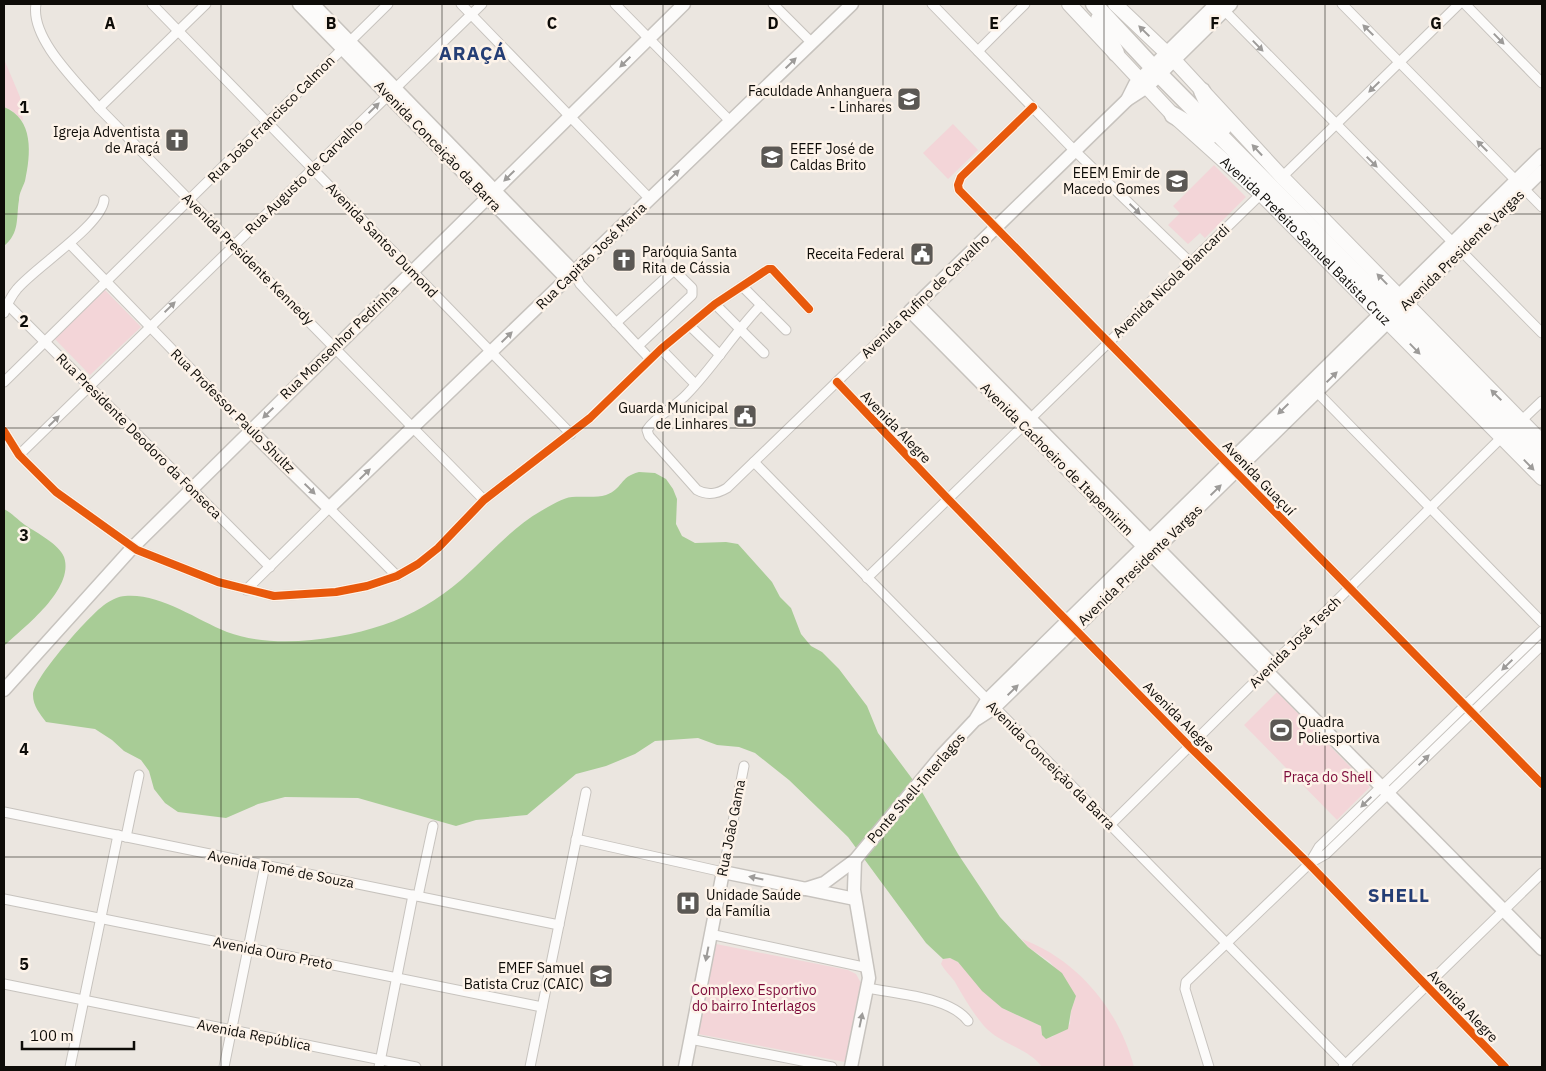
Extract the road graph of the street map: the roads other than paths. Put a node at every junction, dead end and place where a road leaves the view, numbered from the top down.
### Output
1 (36, 4) edge
2 (152, 4) edge
3 (206, 4) edge
4 (299, 4) edge
5 (313, 4) edge
6 (388, 4) edge
7 (461, 4) edge
8 (482, 4) edge
9 (615, 4) edge
10 (684, 4) edge
11 (774, 4) edge
12 (852, 4) edge
13 (932, 4) edge
14 (1025, 4) edge
15 (1069, 4) edge
16 (1342, 4) edge
17 (1459, 4) edge
18 (1465, 4) edge
19 (1222, 5) edge
20 (1100, 6) edge
21 (471, 14) junction
22 (178, 31) junction
23 (649, 38) junction
24 (812, 43) junction
25 (346, 45) junction
26 (978, 51) junction
27 (1116, 53) junction
28 (1170, 56) junction
29 (1399, 62) junction
30 (1156, 71) junction
31 (1143, 83) junction
32 (1542, 83) edge
33 (1202, 91) junction
34 (392, 92) junction
35 (1033, 107) junction
36 (99, 108) junction
37 (1173, 115) junction
38 (570, 116) junction
39 (730, 121) junction
40 (267, 122) junction
41 (1335, 125) junction
42 (1075, 151) junction
43 (1542, 155) edge
44 (1251, 166) junction
45 (312, 169) junction
46 (1542, 171) edge
47 (1282, 177) junction
48 (1520, 185) junction
49 (491, 194) junction
50 (1261, 194) junction
51 (650, 199) junction
52 (104, 200) dead end
53 (189, 200) junction
54 (1542, 207) edge
55 (996, 228) junction
56 (70, 244) junction
57 (234, 246) junction
58 (1457, 246) junction
59 (1190, 262) junction
60 (412, 271) junction
61 (570, 276) junction
62 (106, 281) junction
63 (742, 286) junction
64 (7, 304) junction
65 (715, 304) junction
66 (761, 305) junction
67 (914, 308) junction
68 (809, 309) dead end
69 (1393, 310) junction
70 (4, 313) edge
71 (616, 324) junction
72 (690, 326) junction
73 (150, 327) junction
74 (739, 328) junction
75 (786, 330) dead end
76 (1542, 333) edge
77 (45, 341) junction
78 (1108, 342) junction
79 (638, 346) junction
80 (334, 348) junction
81 (661, 349) junction
82 (491, 352) junction
83 (764, 353) dead end
84 (720, 355) junction
85 (650, 359) junction
86 (4, 382) edge
87 (837, 382) junction
88 (695, 384) junction
89 (90, 386) junction
90 (1313, 388) junction
91 (1542, 401) edge
92 (1520, 420) junction
93 (1027, 422) junction
94 (413, 428) junction
95 (250, 430) junction
96 (4, 431) edge
97 (571, 434) junction
98 (1502, 437) junction
99 (1542, 442) edge
100 (19, 455) junction
101 (1542, 461) edge
102 (754, 462) junction
103 (1231, 468) junction
104 (1542, 478) edge
105 (192, 489) junction
106 (948, 499) junction
107 (484, 500) junction
108 (330, 508) junction
109 (1430, 508) junction
110 (133, 547) junction
111 (1151, 547) junction
112 (270, 567) junction
113 (397, 576) junction
114 (867, 578) junction
115 (1350, 588) junction
116 (246, 590) junction
117 (1542, 622) edge
118 (1071, 625) junction
119 (1542, 631) edge
120 (1542, 645) edge
121 (1270, 667) junction
122 (4, 690) edge
123 (991, 704) junction
124 (1465, 706) junction
125 (1472, 713) junction
126 (975, 720) joint
127 (1190, 747) junction
128 (744, 766) dead end
129 (139, 775) dead end
130 (1542, 784) edge
131 (1388, 787) junction
132 (586, 792) dead end
133 (4, 812) edge
134 (1110, 825) junction
135 (434, 826) dead end
136 (122, 836) junction
137 (576, 839) junction
138 (856, 858) junction
139 (1309, 864) junction
140 (265, 865) junction
141 (722, 872) junction
142 (1542, 873) edge
143 (805, 889) junction
144 (416, 896) junction
145 (4, 899) edge
146 (855, 899) junction
147 (1507, 907) junction
148 (101, 918) junction
149 (559, 925) junction
150 (710, 934) junction
151 (1542, 937) edge
152 (1226, 943) junction
153 (248, 948) junction
154 (1542, 949) edge
155 (868, 968) junction
156 (397, 978) junction
157 (4, 984) edge
158 (1426, 987) junction
159 (868, 988) junction
160 (84, 1000) junction
161 (542, 1007) junction
162 (968, 1020) dead end
163 (231, 1030) junction
164 (690, 1039) junction
165 (380, 1064) edge
166 (1346, 1066) edge
167 (70, 1067) edge
168 (224, 1067) edge
169 (416, 1067) edge
170 (530, 1067) edge
171 (685, 1067) edge
172 (832, 1067) edge
173 (850, 1067) edge
174 (1210, 1067) edge
175 (1505, 1067) edge

1 - 36 street, Avenida Presidente Kennedy
2 - 22 street, Avenida Santos Dumond
3 - 22 street
4 - 25 main road, Avenida Conceição da Barra
5 - 25 main road, Avenida Conceição da Barra
6 - 25 street, Rua João Francisco Calmon
7 - 21 street
8 - 21 street, Rua Augusto de Carvalho
9 - 23 street
10 - 23 main road, Rua Monsenhor Pedrinha
11 - 24 street
12 - 24 main road, Rua Capitão José Maria
13 - 26 street
14 - 26 street
15 - 27 main road, Avenida Prefeito Samuel Batista Cruz
29 -> 16 street
17 - 29 street
18 -> 32 street
19 - 28 main road
19 -> 41 street
20 - 27 highway
28 -> 20 main road, Avenida Prefeito Samuel Batista Cruz
20 - 30 highway
21 - 34 street, Rua Augusto de Carvalho
21 - 38 street
22 - 36 street
22 - 40 street, Avenida Santos Dumond
23 -> 38 main road, Rua Monsenhor Pedrinha
23 - 39 street
39 -> 24 main road, Rua Capitão José Maria
25 - 34 main road, Avenida Conceição da Barra
25 - 40 street, Rua João Francisco Calmon
26 - 35 street
27 - 31 main road, Avenida Prefeito Samuel Batista Cruz
28 - 30 main road, Avenida Rufino de Carvalho
28 - 33 main road, Avenida Prefeito Samuel Batista Cruz
29 -> 41 street
48 -> 29 street
30 - 31 main road, Avenida Rufino de Carvalho
30 - 44 highway
31 - 37 main road, Avenida Prefeito Samuel Batista Cruz
31 - 42 main road, Avenida Rufino de Carvalho
33 - 44 highway
47 -> 33 main road, Avenida Prefeito Samuel Batista Cruz
45 -> 34 street, Rua Augusto de Carvalho
34 - 49 main road, Avenida Conceição da Barra
35 - 42 street
35 - 55 street, Avenida Guaçuí
36 - 53 street, Avenida Presidente Kennedy
37 - 44 highway
37 - 50 main road, Avenida Prefeito Samuel Batista Cruz
38 -> 49 main road, Rua Monsenhor Pedrinha
38 - 51 street
51 -> 39 main road, Rua Capitão José Maria
40 - 45 street, Avenida Santos Dumond
40 - 53 street, Rua João Francisco Calmon
41 - 47 street
41 -> 58 street
42 - 55 main road, Avenida Rufino de Carvalho
42 -> 59 street
43 - 48 main road, Avenida Presidente Vargas
44 - 69 highway
45 - 57 street, Rua Augusto de Carvalho
45 - 60 street, Avenida Santos Dumond
46 - 48 main road, Avenida Presidente Vargas
69 -> 47 main road, Avenida Prefeito Samuel Batista Cruz
48 - 54 street
48 - 58 main road, Avenida Presidente Vargas
49 - 60 main road, Rua Monsenhor Pedrinha
49 - 61 main road, Avenida Conceição da Barra
50 - 59 street, Avenida Nicola Biancardi
50 - 69 main road, Avenida Prefeito Samuel Batista Cruz
51 - 61 main road, Rua Capitão José Maria
52 - 56 street
53 - 57 street, Avenida Presidente Kennedy
53 - 62 street, Rua João Francisco Calmon
55 - 67 main road, Avenida Rufino de Carvalho
55 - 78 street, Avenida Guaçuí
56 - 62 street, Rua Professor Paulo Shultz
56 - 64 street
73 -> 57 street, Rua Augusto de Carvalho
57 - 80 street, Avenida Presidente Kennedy
58 - 69 main road, Avenida Presidente Vargas
58 - 76 street
59 - 78 street, Avenida Nicola Biancardi
60 - 80 main road, Rua Monsenhor Pedrinha
60 - 82 street, Avenida Santos Dumond
61 - 71 street, Avenida Conceição da Barra
82 -> 61 main road, Rua Capitão José Maria
62 - 73 street, Rua Professor Paulo Shultz
62 - 77 street, Rua João Francisco Calmon
63 - 65 street
63 - 66 street
63 - 68 street
64 - 70 street
64 - 77 street, Rua Presidente Deodoro da Fonseca
65 - 72 street
65 - 74 street
66 - 74 street
66 - 75 street
67 - 87 street, Avenida Rufino de Carvalho
67 - 93 main road, Avenida Cachoeiro de Itapemirim
69 - 90 main road, Avenida Presidente Vargas
92 -> 69 main road, Avenida Prefeito Samuel Batista Cruz
69 -> 98 main road, Avenida Prefeito Samuel Batista Cruz
69 - 101 highway
71 - 79 street, Avenida Conceição da Barra
71 - 79 street
72 - 81 street
72 - 84 street
73 - 89 street, Rua Augusto de Carvalho
73 - 95 street, Rua Professor Paulo Shultz
74 - 83 street
74 - 84 street
77 - 86 street, Rua João Francisco Calmon
77 - 89 street, Rua Presidente Deodoro da Fonseca
78 - 93 street, Avenida Nicola Biancardi
78 - 103 street, Avenida Guaçuí
79 - 85 street, Avenida Conceição da Barra
80 - 94 street, Avenida Presidente Kennedy
80 -> 95 main road, Rua Monsenhor Pedrinha
81 - 85 street
81 - 88 street
82 - 94 main road, Rua Capitão José Maria
82 - 97 street, Avenida Santos Dumond
84 - 88 street
85 - 97 street
87 - 102 street, Avenida Rufino de Carvalho
87 - 106 street, Avenida Alegre
88 - 102 street, Avenida Rufino de Carvalho
100 -> 89 street, Rua Augusto de Carvalho
89 - 105 street, Rua Presidente Deodoro da Fonseca
90 - 103 main road, Avenida Presidente Vargas
90 - 109 street
91 - 92 street
92 - 99 main road, Avenida Prefeito Samuel Batista Cruz
93 - 106 street, Avenida Nicola Biancardi
93 - 111 main road, Avenida Cachoeiro de Itapemirim
94 - 107 street, Avenida Presidente Kennedy
108 -> 94 main road, Rua Capitão José Maria
95 - 105 main road, Rua Monsenhor Pedrinha
95 -> 108 main road, Rua Professor Paulo Shultz
96 - 100 street
97 - 107 street
98 -> 104 main road, Avenida Prefeito Samuel Batista Cruz
98 - 109 street, Avenida José Tesch
100 - 110 street
102 - 114 street, Avenida Conceição da Barra
103 - 111 main road, Avenida Presidente Vargas
103 - 115 street, Avenida Guaçuí
105 - 110 main road, Rua Monsenhor Pedrinha
105 - 112 street, Rua Presidente Deodoro da Fonseca
106 - 114 street, Avenida Nicola Biancardi
106 - 118 street, Avenida Alegre
107 - 113 street
108 - 112 street
108 - 113 street, Rua Professor Paulo Shultz
109 - 115 street, Avenida José Tesch
109 - 117 street
110 - 116 street
110 - 122 main road, Rua Monsenhor Pedrinha
111 - 118 main road, Avenida Presidente Vargas
111 - 121 main road, Avenida Cachoeiro de Itapemirim
112 - 116 street
113 - 116 street
114 - 123 street, Avenida Conceição da Barra
115 - 121 street, Avenida José Tesch
115 - 124 street, Avenida Guaçuí
118 - 123 main road, Avenida Presidente Vargas
118 - 127 street, Avenida Alegre
119 -> 124 street
120 - 125 street
121 - 127 street, Avenida José Tesch
121 - 131 main road, Avenida Cachoeiro de Itapemirim
123 - 126 main road, Avenida Presidente Vargas
123 - 134 street, Avenida Conceição da Barra
124 - 125 street, Avenida Guaçuí
124 - 131 street
125 - 130 street, Avenida Guaçuí
131 -> 125 street
126 - 138 main road, Ponte Shell-Interlagos
127 - 134 street, Avenida José Tesch
127 - 139 street, Avenida Alegre
128 - 141 street, Rua João Gama
129 - 136 street
131 - 139 street
131 - 147 main road, Avenida Cachoeiro de Itapemirim
132 - 137 street
133 - 136 street, Avenida Tomé de Souza
134 - 152 street, Avenida Conceição da Barra
135 - 144 street
136 - 140 street, Avenida Tomé de Souza
136 - 148 street
137 - 141 street
137 - 149 street
138 - 143 main road, Ponte Shell-Interlagos
138 - 146 main road
139 - 152 street
139 - 158 street, Avenida Alegre
140 - 144 street, Avenida Tomé de Souza
140 - 153 street
143 -> 141 main road
141 - 150 main road, Rua João Gama
142 - 147 street
143 - 146 main road
144 - 149 street, Avenida Tomé de Souza
144 - 156 street
145 - 148 street, Avenida Ouro Preto
146 - 155 main road
147 - 151 main road
147 - 154 main road, Avenida Cachoeiro de Itapemirim
147 - 158 street
148 - 153 street, Avenida Ouro Preto
148 - 160 street
149 - 161 street
150 - 155 street
150 -> 164 main road, Rua João Gama
152 - 166 street, Avenida Conceição da Barra
152 - 174 street
153 - 156 street, Avenida Ouro Preto
153 - 163 street
155 - 159 main road
156 - 161 street, Avenida Ouro Preto
156 - 165 street
157 - 160 street, Avenida República
158 - 166 street
158 - 175 street, Avenida Alegre
159 - 162 street
173 -> 159 main road
160 - 163 street, Avenida República
160 - 167 street
161 - 170 street
163 - 165 street, Avenida República
163 - 168 street
164 - 171 main road, Rua João Gama
164 - 172 street
165 - 169 street, Avenida República

